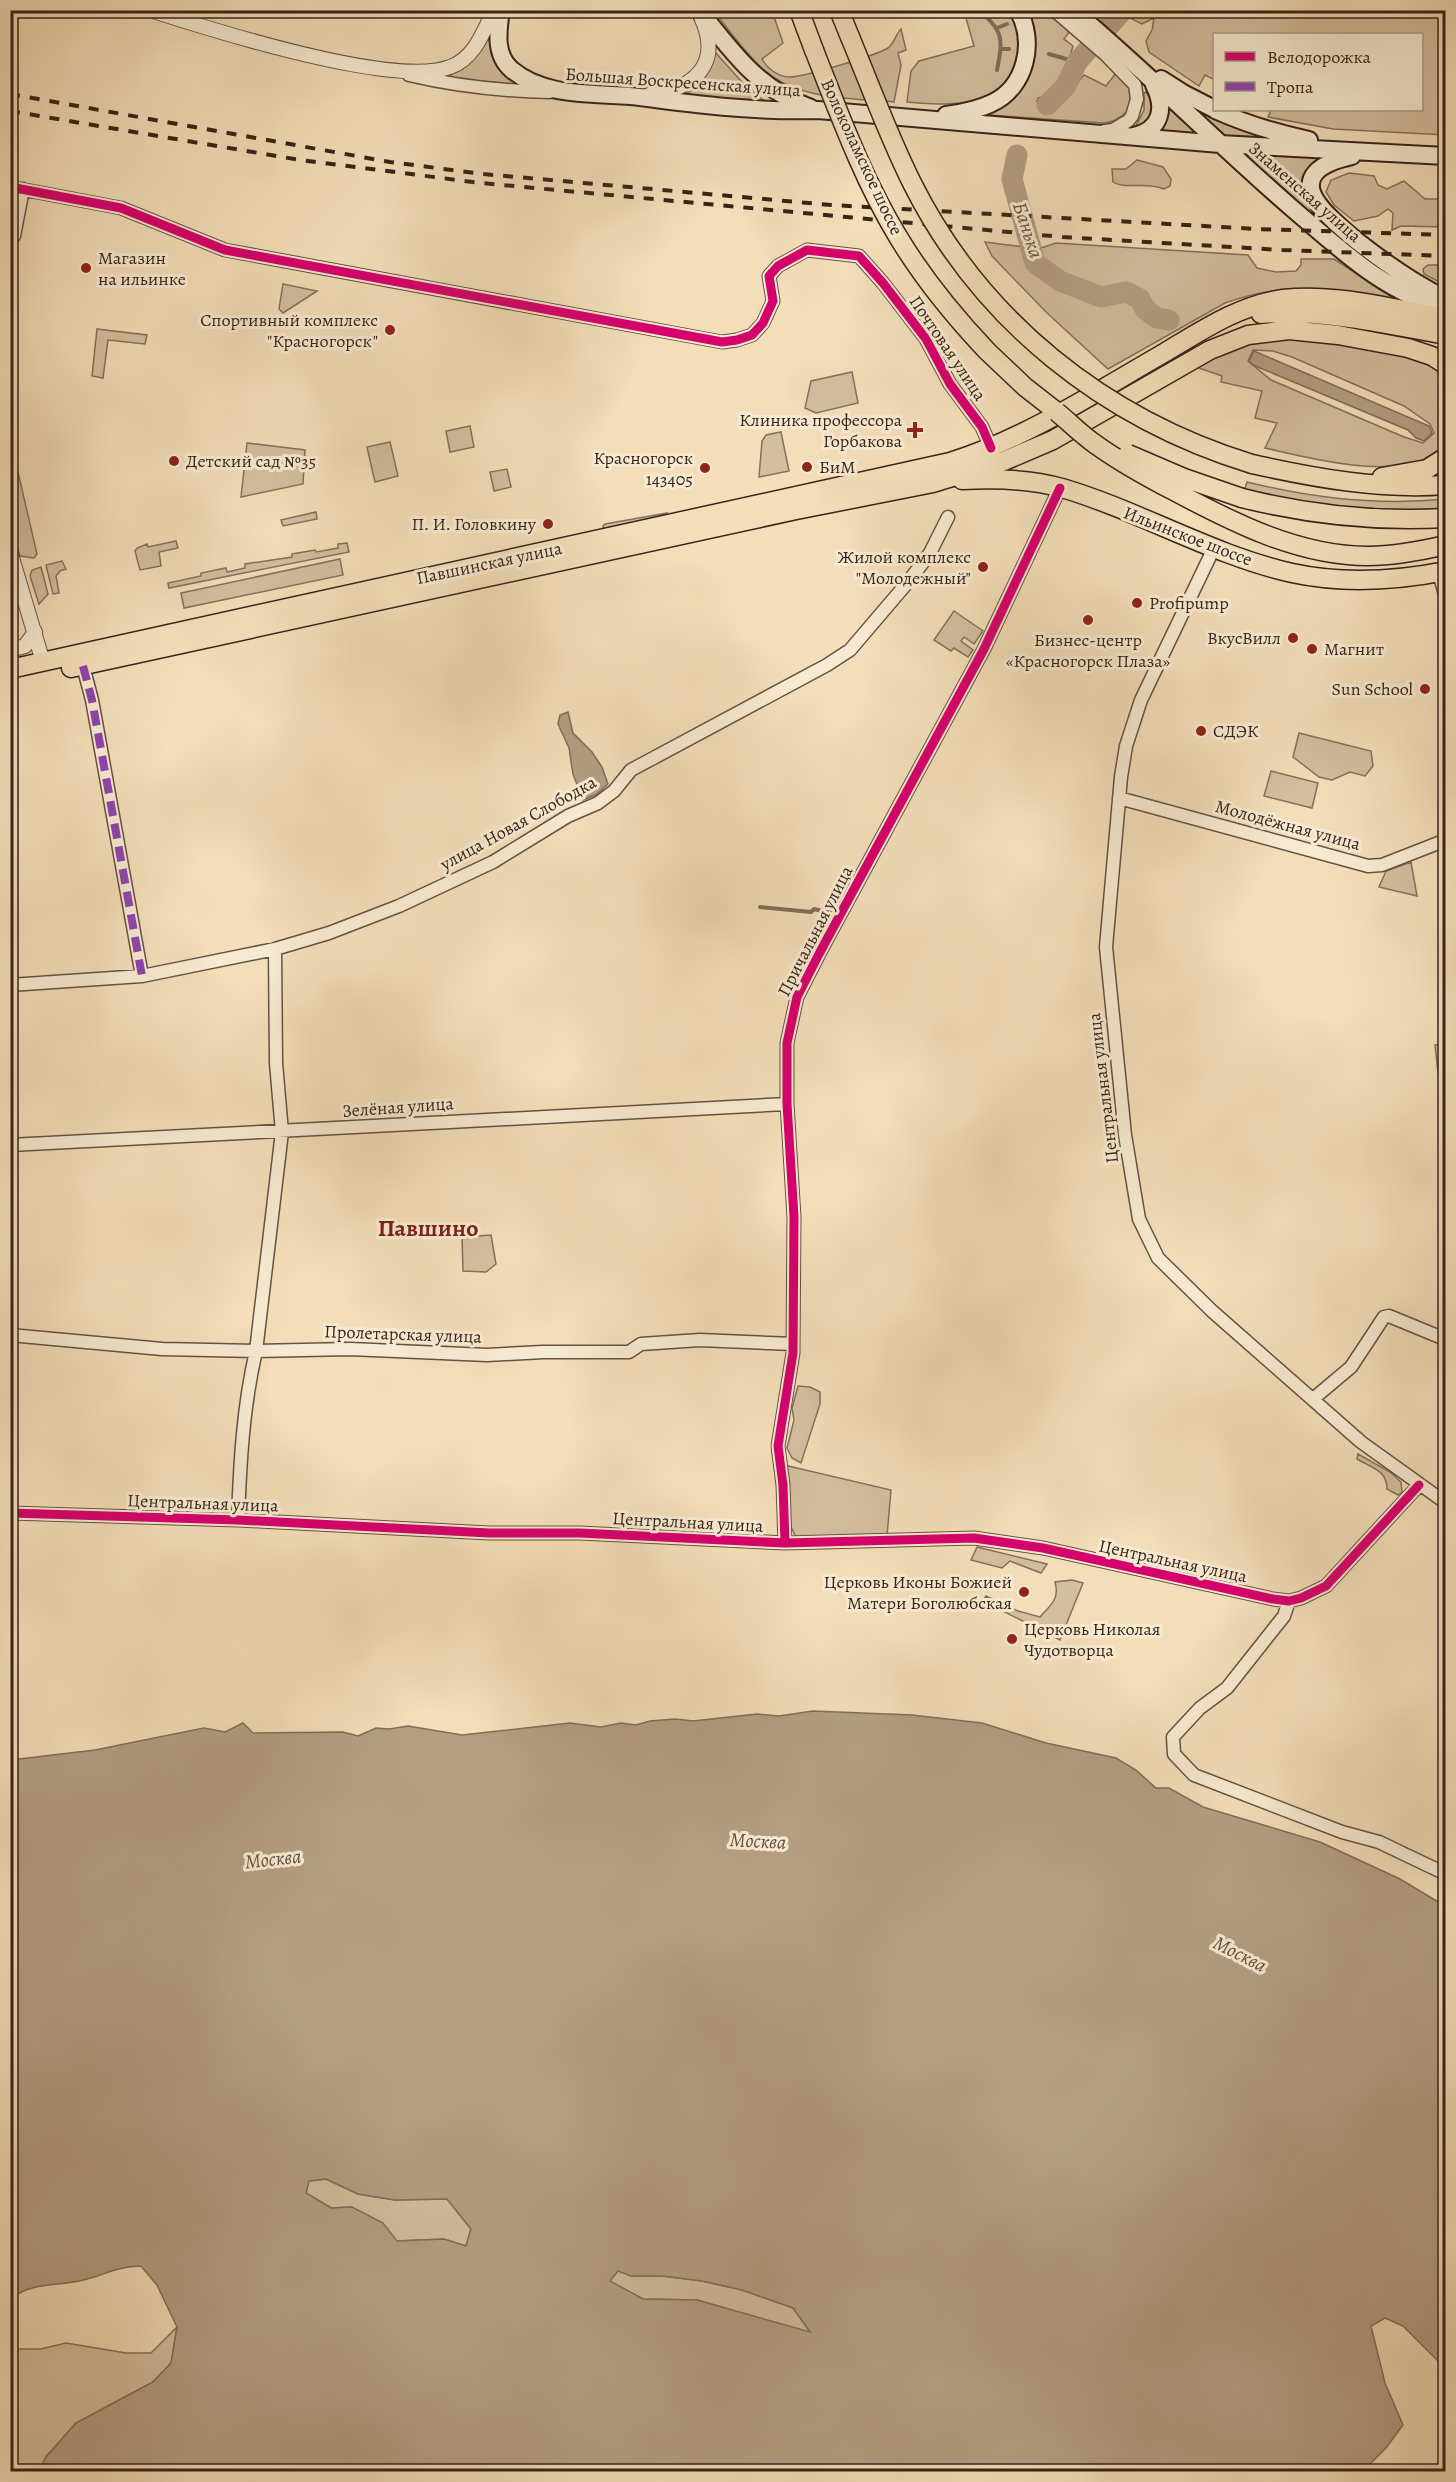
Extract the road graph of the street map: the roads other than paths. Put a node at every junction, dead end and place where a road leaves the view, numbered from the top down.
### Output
1 (150, 10) edge
2 (494, 10) edge
3 (501, 10) edge
4 (698, 10) edge
5 (799, 10) edge
6 (839, 10) edge
7 (845, 10) edge
8 (1018, 10) edge
9 (1054, 10) edge
10 (1073, 10) edge
11 (1084, 27) junction
12 (850, 36) junction
13 (1114, 52) junction
14 (397, 72) junction
15 (1152, 81) junction
16 (566, 92) junction
17 (638, 97) junction
18 (1213, 108) edge
19 (818, 110) junction
20 (1219, 111) edge
21 (921, 119) junction
22 (1091, 132) junction
23 (1133, 136) junction
24 (1220, 144) junction
25 (1362, 152) junction
26 (1446, 156) edge
27 (16, 188) edge
28 (12, 236) edge
29 (1446, 299) edge
30 (1446, 308) edge
31 (1446, 318) edge
32 (1207, 329) junction
33 (1446, 335) edge
34 (1446, 365) edge
35 (1057, 412) junction
36 (991, 448) junction
37 (1446, 458) edge
38 (1351, 482) junction
39 (933, 483) junction
40 (1446, 485) edge
41 (1060, 488) junction
42 (948, 517) dead end
43 (1446, 518) edge
44 (1446, 545) edge
45 (1214, 548) junction
46 (10, 551) edge
47 (13, 568) edge
48 (1442, 572) edge
49 (1446, 598) edge
50 (35, 632) junction
51 (10, 650) edge
52 (83, 666) junction
53 (45, 668) junction
54 (10, 669) edge
55 (10, 681) edge
56 (1119, 798) junction
57 (1446, 840) edge
58 (275, 949) junction
59 (142, 976) junction
60 (10, 985) edge
61 (787, 1104) junction
62 (282, 1132) junction
63 (10, 1145) edge
64 (10, 1335) edge
65 (1446, 1337) edge
66 (793, 1344) junction
67 (256, 1351) junction
68 (1313, 1399) junction
69 (1419, 1485) junction
70 (1446, 1503) edge
71 (10, 1514) edge
72 (238, 1520) junction
73 (785, 1543) junction
74 (1289, 1601) junction
75 (1446, 1874) edge

1 - 14 street, Большая Воскресенская улица
2 - 14 street
3 - 16 main road
4 - 17 street
4 - 19 main road
5 - 35 main road, Волоколамское шоссе, bridge
6 - 12 main road, Волоколамское шоссе
7 - 12 main road
8 - 21 main road
9 - 11 street
10 - 11 main road, Знаменская улица
11 - 13 main road, Знаменская улица
12 - 38 main road, Волоколамское шоссе, bridge
13 - 15 main road, Знаменская улица
13 - 18 main road
13 - 22 street
14 - 16 street, Большая Воскресенская улица
15 - 23 main road
15 - 24 main road, Знаменская улица
16 - 17 main road, Большая Воскресенская улица
17 - 19 main road, Большая Воскресенская улица
19 - 21 main road, Большая Воскресенская улица
20 - 25 main road
21 - 22 main road, Большая Воскресенская улица
22 - 23 main road, Большая Воскресенская улица
23 - 24 main road, Большая Воскресенская улица
24 - 25 main road, Большая Воскресенская улица
24 - 30 main road, Знаменская улица
25 - 26 main road
25 - 29 main road
27 - 28 street
27 - 36 street, Почтовая улица
31 - 32 main road
32 - 33 main road
32 - 36 main road
34 - 39 main road
35 - 43 main road, Волоколамское шоссе, bridge
35 - 44 main road, bridge
36 - 53 main road, Павшинская улица
37 - 38 main road
38 - 40 main road, Волоколамское шоссе
39 - 41 main road, Ильинское шоссе
39 - 52 main road, Павшинская улица
41 - 45 main road, Ильинское шоссе
41 - 61 street, Причальная улица
42 - 58 street, улица Новая Слободка
45 - 48 main road, Ильинское шоссе
45 - 56 street, Центральная улица
46 - 47 street
47 - 50 street
48 - 49 street
50 - 51 street
50 - 53 street
52 - 53 main road, Павшинская улица
52 - 59 street
53 - 54 main road, Павшинская улица
53 - 55 main road, Павшинская улица
56 - 57 street, Молодёжная улица
56 - 68 street, Центральная улица
58 - 59 street, улица Новая Слободка
58 - 62 street
59 - 60 street, улица Новая Слободка
61 - 62 street, Зелёная улица
61 - 66 street, Причальная улица
62 - 63 street, Зелёная улица
62 - 67 street
64 - 67 street, Пролетарская улица
65 - 68 street
66 - 67 street, Пролетарская улица
66 - 73 street, Причальная улица
67 - 72 street
68 - 69 street, Центральная улица
69 - 70 street
69 - 74 street, Центральная улица
71 - 72 street, Центральная улица
72 - 73 street, Центральная улица
73 - 74 street, Центральная улица
74 - 75 street

